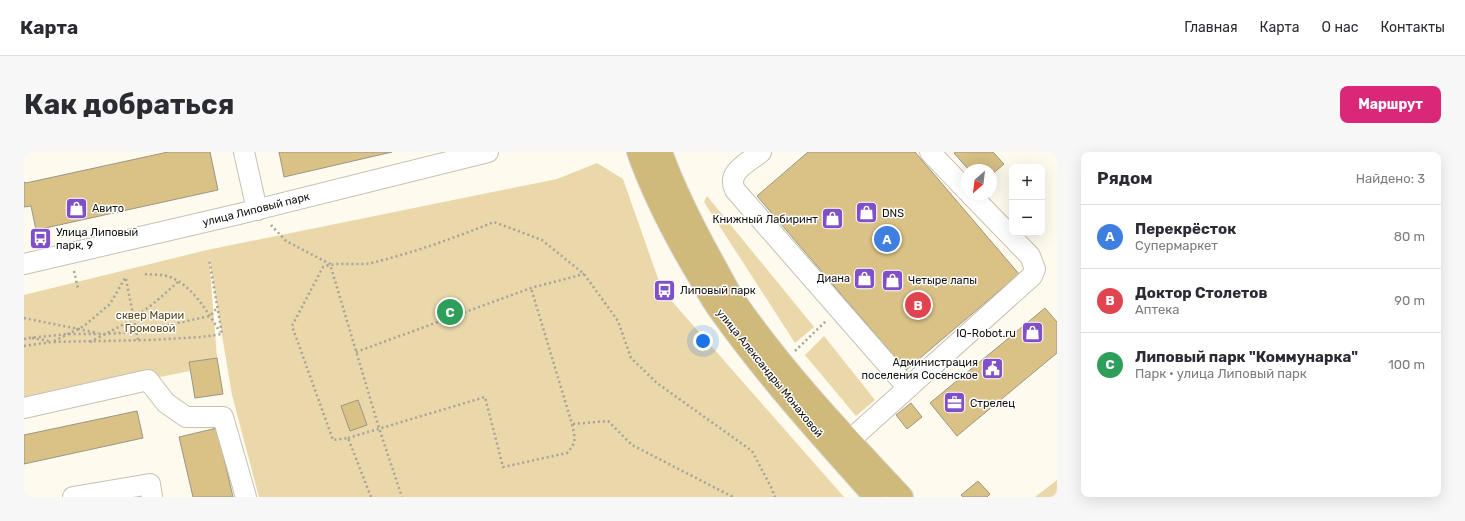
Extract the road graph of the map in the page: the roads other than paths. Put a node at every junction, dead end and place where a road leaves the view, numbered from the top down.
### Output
1 (244, 152) edge
2 (488, 152) edge
3 (638, 152) edge
4 (661, 152) edge
5 (761, 152) edge
6 (930, 152) edge
7 (961, 185) edge
8 (976, 200) edge
9 (257, 210) junction
10 (24, 264) edge
11 (908, 388) junction
12 (24, 408) edge
13 (849, 441) junction
14 (873, 490) edge
15 (73, 497) edge
16 (152, 497) edge
17 (246, 497) edge
18 (902, 497) edge

1 - 9 street
2 - 9 street, улица Липовый парк
3 - 14 main road, улица Александры Монаховой
4 - 13 main road, улица Александры Монаховой
5 - 11 street
6 - 7 street
8 - 11 street
9 - 10 street, улица Липовый парк
11 - 13 street
12 - 17 street
13 - 14 main road, улица Александры Монаховой
14 - 18 main road, улица Александры Монаховой
15 - 16 street

